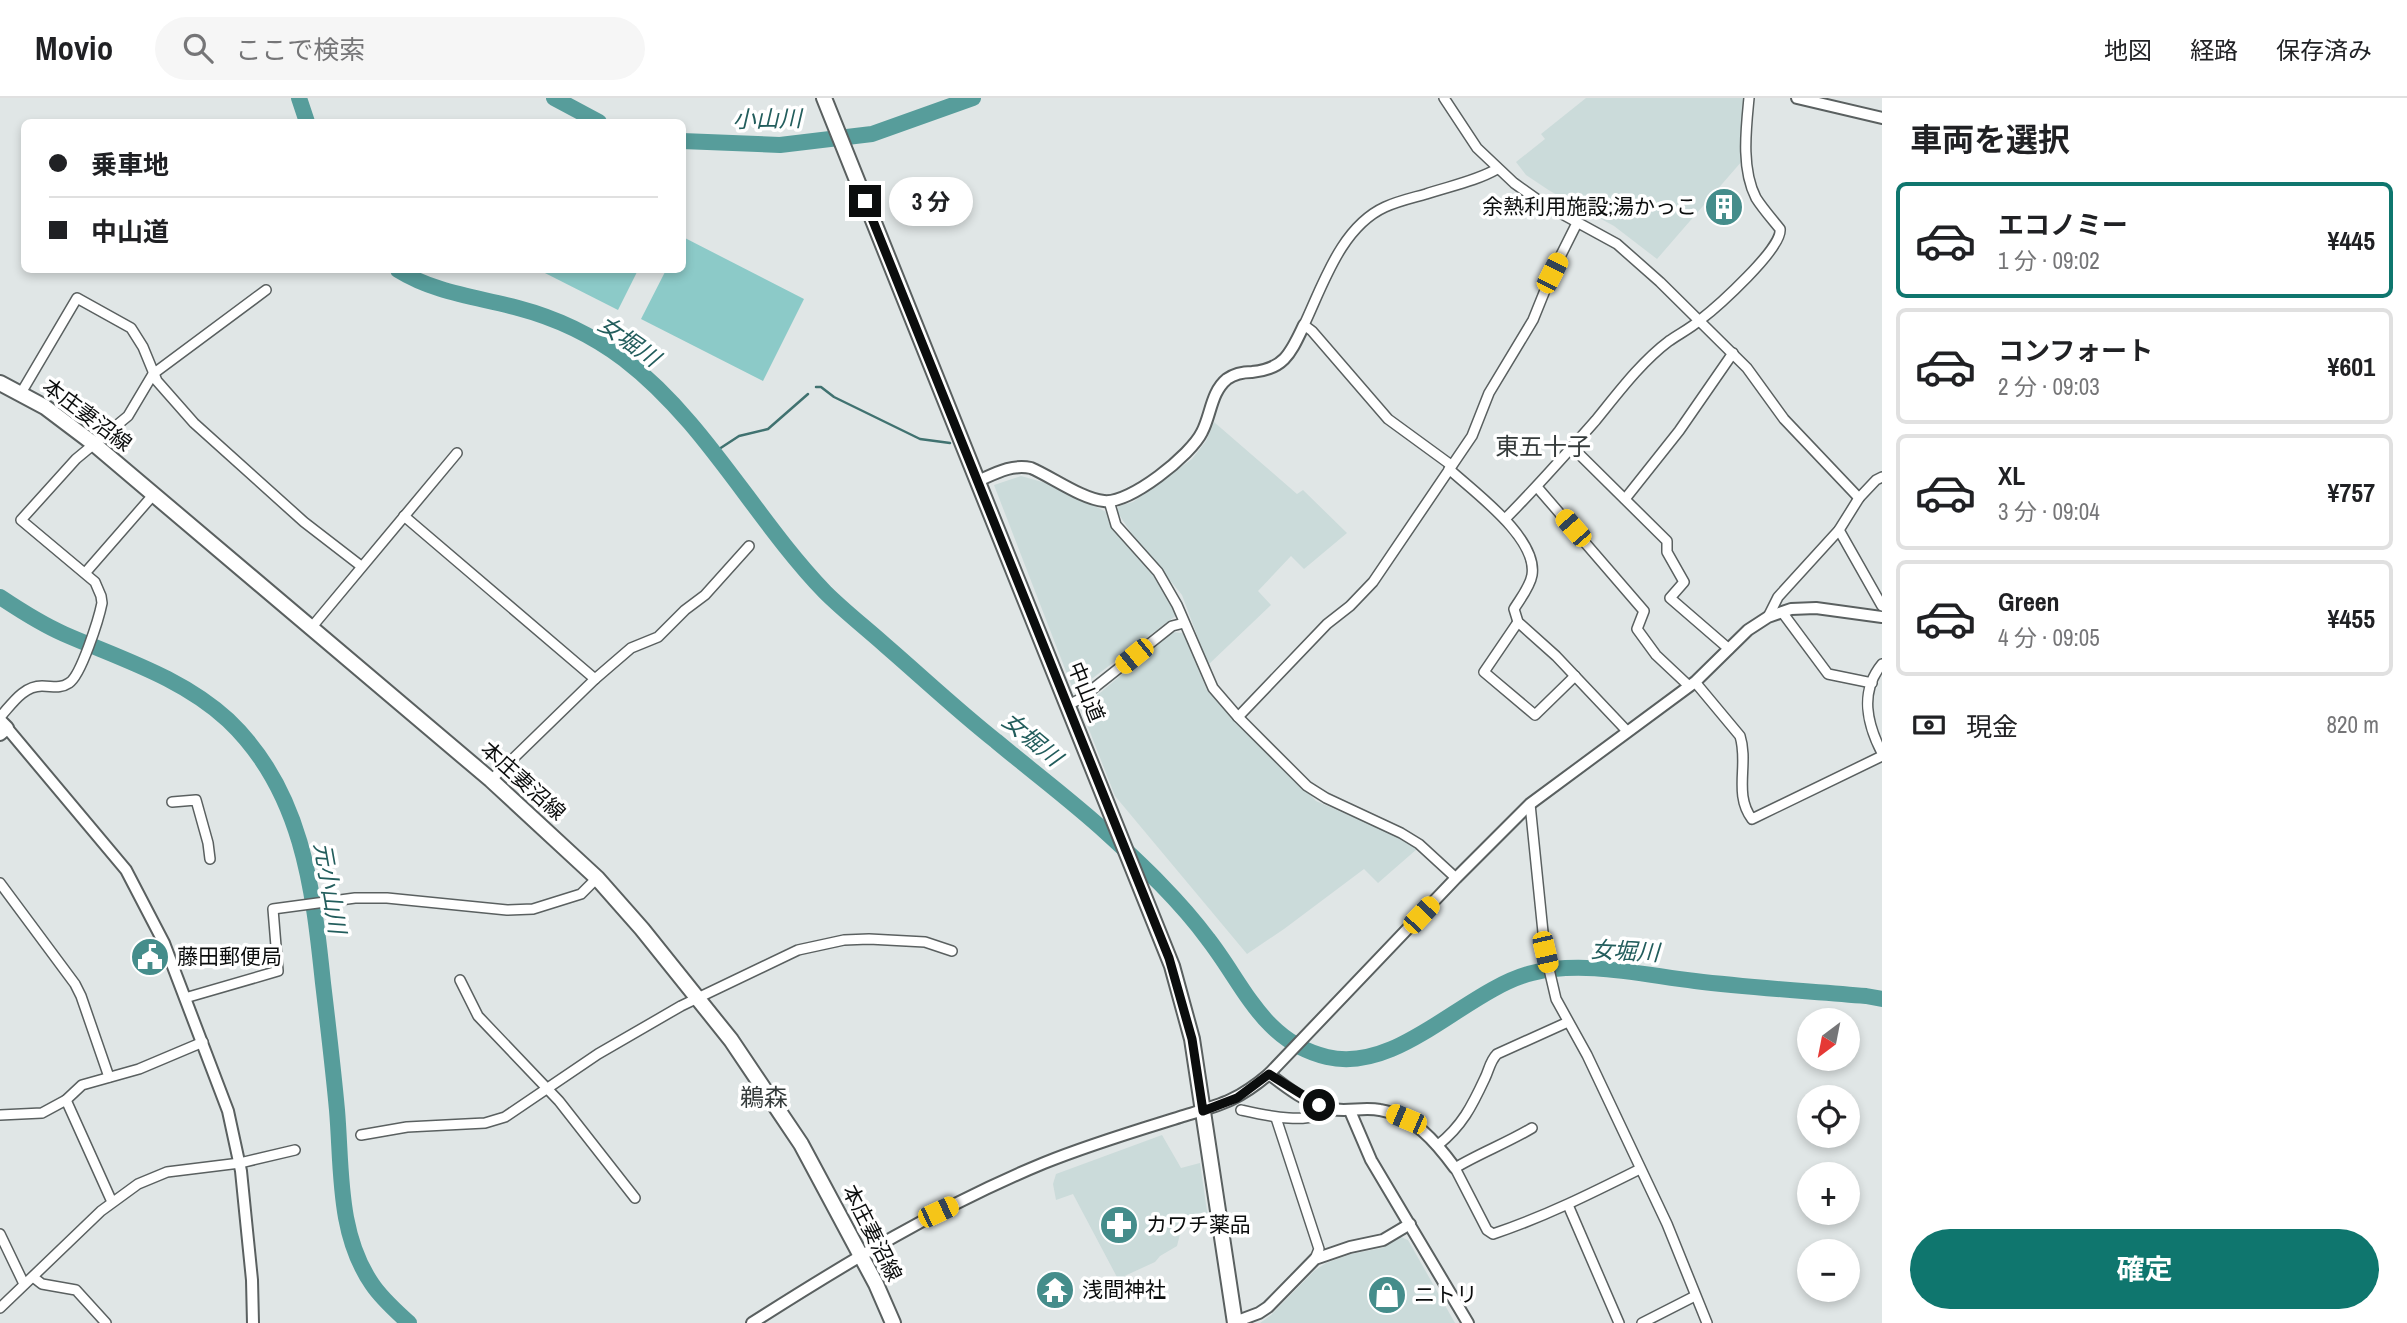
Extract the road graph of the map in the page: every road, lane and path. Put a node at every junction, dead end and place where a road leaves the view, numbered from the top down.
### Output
1 (824, 98) edge
2 (1444, 98) edge
3 (1749, 98) edge
4 (1797, 98) edge
5 (1882, 118) edge
6 (1497, 169) junction
7 (1577, 223) junction
8 (266, 290) dead end
9 (1700, 320) junction
10 (1304, 325) junction
11 (1732, 353) junction
12 (153, 374) junction
13 (0, 383) edge
14 (21, 393) junction
15 (94, 444) junction
16 (1572, 447) junction
17 (457, 453) dead end
18 (1450, 467) junction
19 (1882, 477) edge
20 (978, 481) junction
21 (1537, 487) junction
22 (154, 494) junction
23 (1859, 498) junction
24 (1625, 499) junction
25 (1109, 502) junction
26 (404, 516) junction
27 (1505, 519) junction
28 (1839, 530) junction
29 (749, 546) dead end
30 (361, 566) junction
31 (86, 572) junction
32 (1882, 606) edge
33 (1782, 612) junction
34 (1768, 617) junction
35 (1882, 617) edge
36 (1518, 622) junction
37 (1184, 624) junction
38 (310, 628) junction
39 (1729, 649) junction
40 (1882, 664) edge
41 (1575, 676) junction
42 (595, 679) junction
43 (1872, 683) junction
44 (1692, 684) junction
45 (1068, 705) junction
46 (1238, 717) junction
47 (2, 725) edge
48 (1627, 731) junction
49 (1882, 755) edge
50 (491, 780) junction
51 (172, 802) dead end
52 (1530, 804) junction
53 (210, 859) dead end
54 (597, 878) junction
55 (1455, 878) junction
56 (0, 883) edge
57 (952, 951) dead end
58 (460, 981) dead end
59 (185, 998) junction
60 (699, 999) junction
61 (1569, 1022) junction
62 (202, 1042) junction
63 (1269, 1074) junction
64 (109, 1077) junction
65 (548, 1089) junction
66 (66, 1100) junction
67 (1330, 1108) junction
68 (1241, 1110) dead end
69 (2, 1111) edge
70 (1203, 1111) junction
71 (1350, 1111) junction
72 (1276, 1118) junction
73 (1532, 1128) dead end
74 (361, 1135) dead end
75 (1438, 1145) junction
76 (295, 1150) dead end
77 (240, 1163) junction
78 (1455, 1168) junction
79 (1640, 1169) junction
80 (635, 1198) dead end
81 (112, 1202) junction
82 (1567, 1205) junction
83 (1410, 1224) junction
84 (0, 1234) edge
85 (859, 1255) junction
86 (1315, 1259) junction
87 (33, 1277) junction
88 (24, 1284) junction
89 (1695, 1296) junction
90 (0, 1308) edge
91 (106, 1323) edge
92 (253, 1323) edge
93 (752, 1323) edge
94 (893, 1323) edge
95 (1235, 1323) edge
96 (1468, 1323) edge
97 (1619, 1323) edge
98 (1642, 1323) edge
99 (1707, 1323) edge

1 - 20 main road, 中山道
2 - 6 street
3 - 9 street
4 - 5 street
6 - 7 street
6 - 10 street
7 - 9 street
7 - 18 street
8 - 12 street
9 - 11 street
9 - 16 street
10 - 18 street
10 - 25 street
11 - 23 street
11 - 24 street
12 - 14 street
12 - 15 street
12 - 30 street
13 - 14 main road, 本庄妻沼線
14 - 15 main road, 本庄妻沼線
15 - 22 main road, 本庄妻沼線
15 - 31 street
16 - 21 street
16 - 24 street
17 - 26 street
18 - 27 street
18 - 46 street
19 - 23 street
20 - 25 street
20 - 45 main road, 中山道
21 - 27 street
21 - 44 street
22 - 31 street
22 - 38 main road, 本庄妻沼線
23 - 28 street
24 - 39 street
25 - 37 street
26 - 30 street
26 - 42 street
27 - 36 street
28 - 32 street
28 - 34 street
29 - 42 street
30 - 38 street
31 - 47 street
33 - 34 street
33 - 35 street
33 - 43 street
34 - 39 street
36 - 41 street
36 - 41 street
37 - 45 street
37 - 46 street
38 - 50 main road, 本庄妻沼線
39 - 44 street
40 - 43 street
41 - 48 street
42 - 50 street
43 - 49 street
44 - 48 street
44 - 49 street
45 - 70 main road, 中山道
46 - 55 street
47 - 59 street
48 - 52 street
50 - 54 main road, 本庄妻沼線
51 - 53 street
52 - 55 street
52 - 61 street
54 - 59 street
54 - 60 main road, 本庄妻沼線
55 - 63 street
56 - 64 street
57 - 60 street
58 - 65 street
59 - 62 street
60 - 65 street
60 - 85 main road, 本庄妻沼線
61 - 75 street
61 - 79 street
62 - 64 street
62 - 77 street
63 - 67 street
63 - 70 street
64 - 66 street
65 - 74 street
65 - 80 street
66 - 69 street
66 - 81 street
67 - 71 street
67 - 72 street
68 - 72 street
70 - 85 street
70 - 95 main road, 中山道
71 - 75 street
71 - 83 street
72 - 86 street
73 - 78 street
75 - 78 street
76 - 77 street
77 - 81 street
77 - 92 street
78 - 82 street
79 - 82 street
79 - 89 street
81 - 87 street
82 - 97 street
83 - 86 street
83 - 96 street
84 - 88 street
85 - 93 street
85 - 94 main road, 本庄妻沼線
86 - 95 street
87 - 88 street
87 - 91 street
88 - 90 street
89 - 98 street
89 - 99 street

